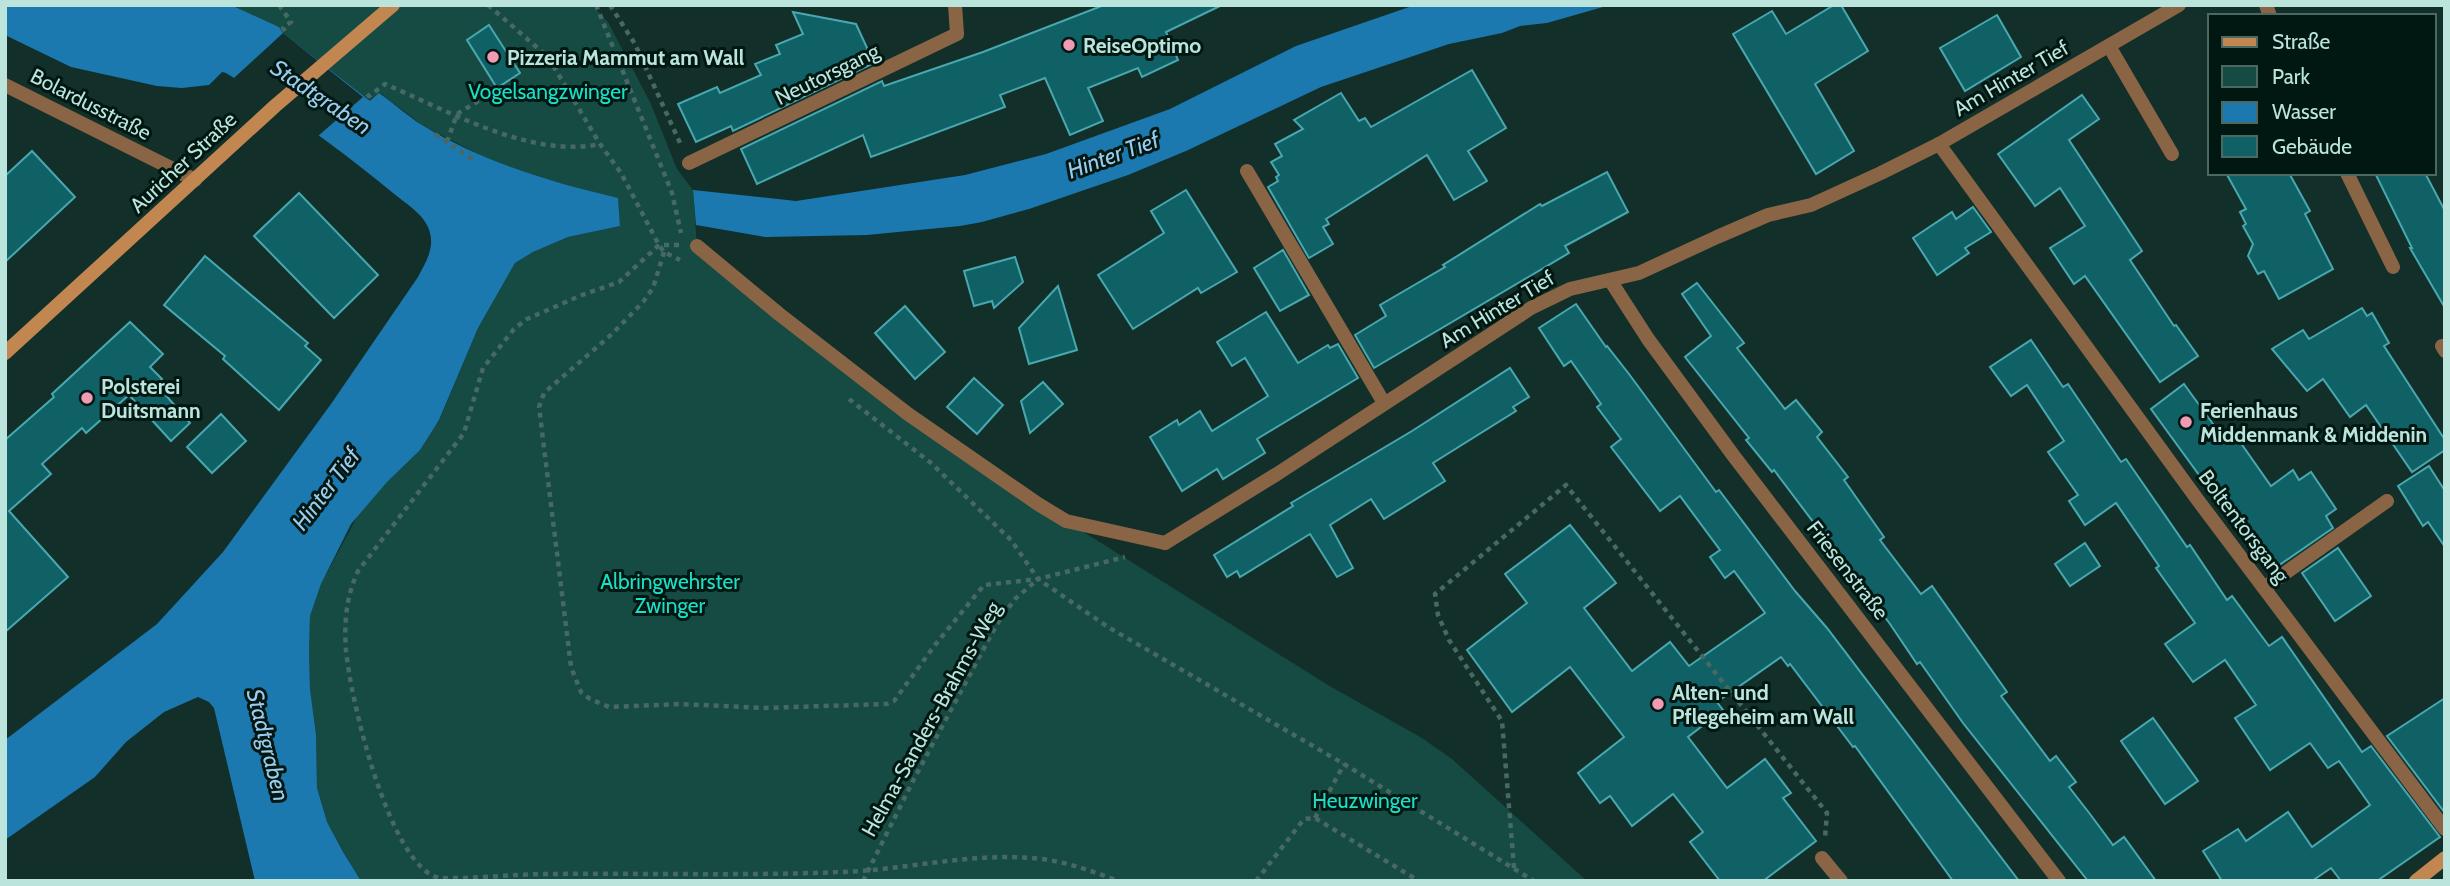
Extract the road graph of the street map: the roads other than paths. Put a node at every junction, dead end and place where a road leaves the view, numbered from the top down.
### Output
1 (393, 5) edge
2 (955, 5) edge
3 (2179, 6) edge
4 (2109, 46) junction
5 (5, 85) edge
6 (1939, 145) junction
7 (2172, 154) dead end
8 (689, 163) road end
9 (1247, 171) dead end
10 (2348, 175) edge
11 (195, 180) junction
12 (690, 245) road end
13 (2393, 267) dead end
14 (1609, 280) junction
15 (5, 353) edge
16 (1384, 403) junction
17 (2387, 501) dead end
18 (2264, 588) junction
19 (2445, 829) edge
20 (1822, 858) road end
21 (2445, 858) edge
22 (1841, 881) edge
23 (2059, 881) edge
24 (2416, 881) edge

1 - 11 street, Auricher Straße
2 - 8 street, Neutorsgang
3 - 4 street, Am Hinter Tief
4 - 6 street, Am Hinter Tief
4 - 7 street
5 - 11 street, Bolardusstraße
6 - 14 street, Am Hinter Tief
6 - 18 street, Boltentorsgang
9 - 16 street
10 - 13 street
11 - 15 street, Auricher Straße
12 - 16 street, Am Hinter Tief
14 - 16 street, Am Hinter Tief
14 - 23 street, Friesenstraße
17 - 18 street
18 - 19 street, Boltentorsgang
20 - 22 street
21 - 24 street

